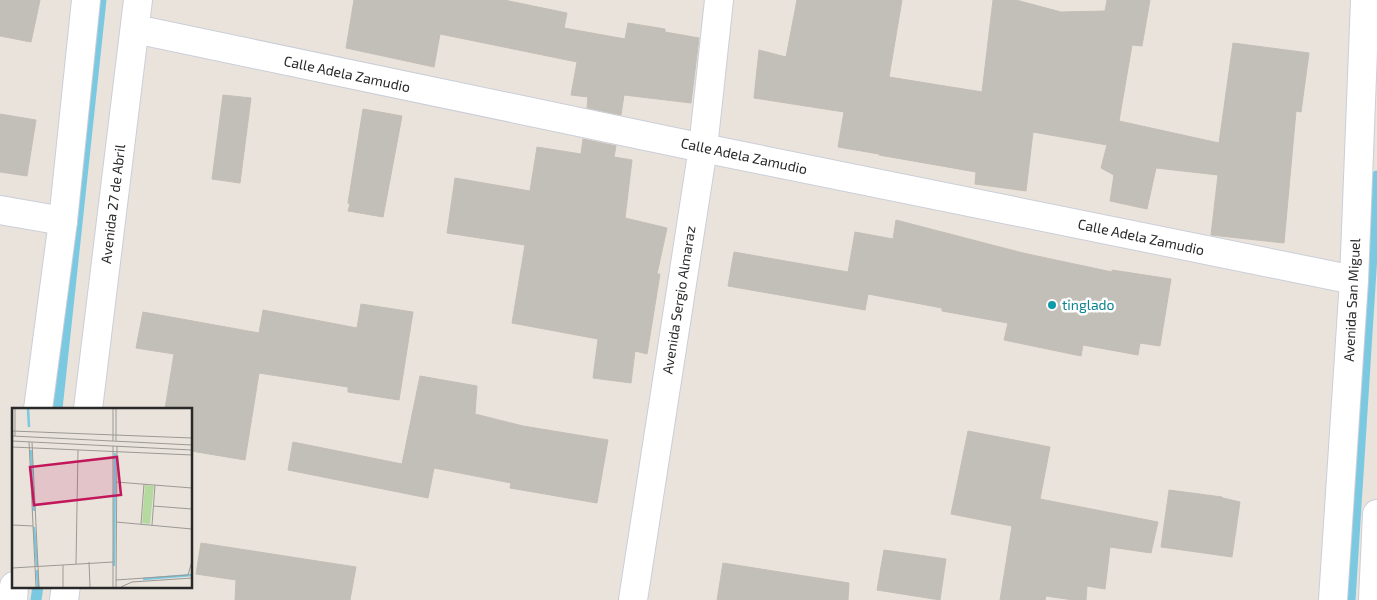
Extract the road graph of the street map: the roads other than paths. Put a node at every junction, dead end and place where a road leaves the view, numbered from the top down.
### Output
1 (86, 0) edge
2 (138, 0) edge
3 (719, 0) edge
4 (1365, 0) edge
5 (135, 29) junction
6 (703, 148) junction
7 (0, 210) edge
8 (62, 221) junction
9 (1354, 280) junction
10 (38, 408) edge
11 (88, 408) edge
12 (1377, 514) edge
13 (633, 600) edge
14 (1333, 600) edge
15 (1372, 600) edge

1 - 8 street
2 - 5 street, Avenida 27 de Abril
3 - 6 street, Avenida Sergio Almaraz
4 - 9 street, Avenida San Miguel
5 - 6 street, Calle Adela Zamudio
5 - 11 street, Avenida 27 de Abril
6 - 9 street, Calle Adela Zamudio
6 - 13 street, Avenida Sergio Almaraz
7 - 8 street
8 - 10 street
9 - 14 street, Avenida San Miguel
12 - 15 street

